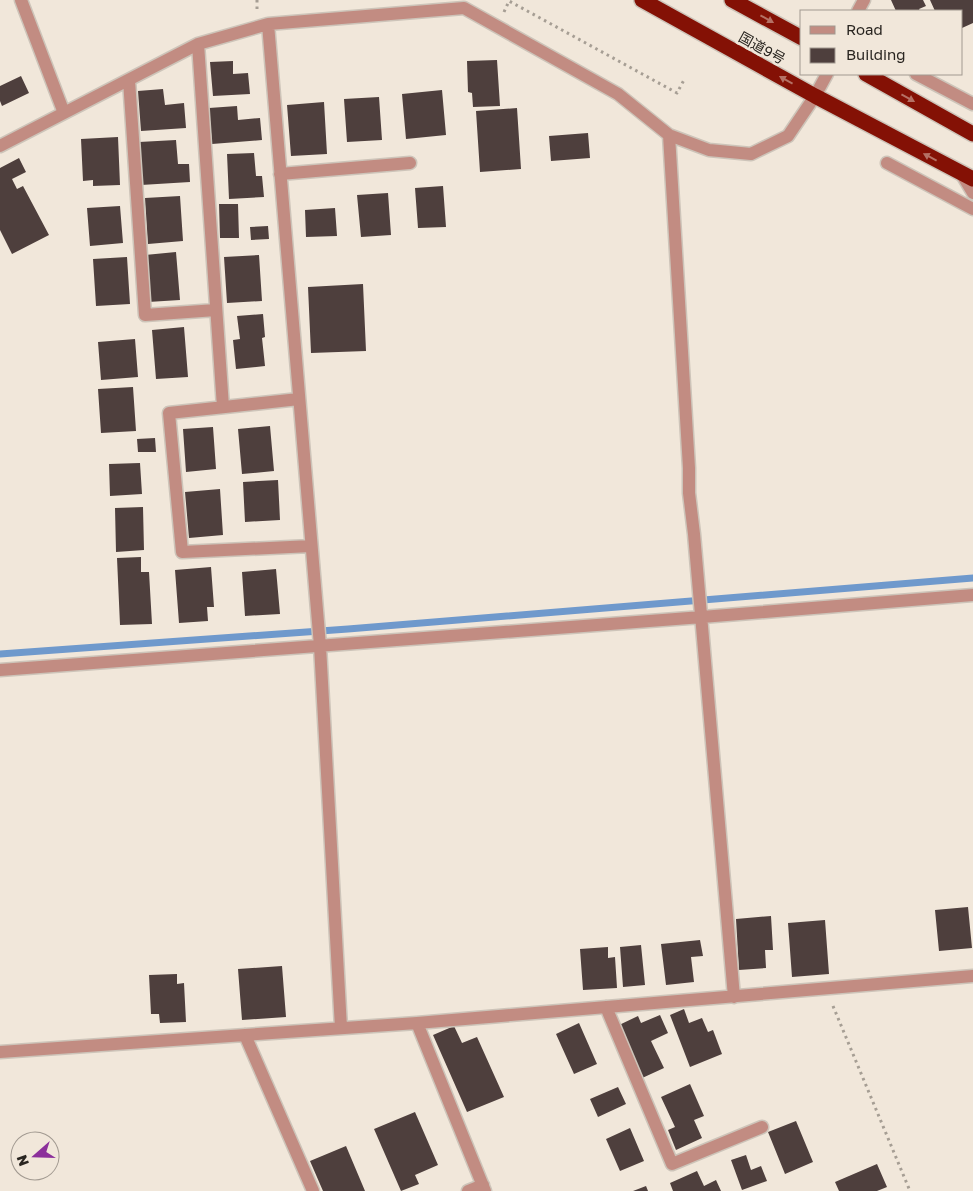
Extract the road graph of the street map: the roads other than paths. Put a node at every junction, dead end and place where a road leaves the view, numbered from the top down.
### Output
1 (21, 0) edge
2 (642, 0) edge
3 (732, 0) edge
4 (268, 24) junction
5 (800, 37) edge
6 (198, 44) junction
7 (826, 75) edge
8 (868, 75) edge
9 (918, 75) edge
10 (128, 80) junction
11 (815, 96) junction
12 (973, 104) edge
13 (64, 113) junction
14 (969, 130) edge
15 (669, 135) junction
16 (0, 146) edge
17 (410, 163) dead end
18 (887, 163) dead end
19 (280, 174) junction
20 (967, 176) edge
21 (973, 193) edge
22 (973, 209) edge
23 (216, 310) junction
24 (300, 399) junction
25 (223, 407) junction
26 (312, 546) junction
27 (973, 595) edge
28 (702, 617) junction
29 (320, 646) junction
30 (0, 670) edge
31 (973, 976) edge
32 (734, 997) junction
33 (606, 1007) junction
34 (417, 1023) junction
35 (341, 1028) junction
36 (245, 1035) junction
37 (0, 1052) edge
38 (762, 1127) dead end
39 (484, 1188) edge
40 (313, 1191) edge
41 (468, 1191) edge

1 - 13 street
11 -> 2 highway, 国道9号
3 -> 5 highway, 国道9号
4 - 6 street
4 - 15 street
4 - 19 street
6 - 10 street
6 - 23 street
7 - 11 street
8 -> 14 highway
9 - 12 street
10 - 13 street
10 - 23 street
11 - 15 street
20 -> 11 highway, 国道9号
13 - 16 street
15 - 28 street
17 - 19 street
18 - 22 street
19 - 24 street
20 - 21 street
23 - 25 street
24 - 25 street
24 - 26 street
25 - 26 street
26 - 29 street
27 - 28 street
28 - 29 street
28 - 32 street
29 - 30 street
29 - 35 street
31 - 32 street
32 - 33 street
33 - 34 street
33 - 38 street
34 - 35 street
34 - 39 street
35 - 36 street
36 - 37 street
36 - 40 street
39 - 41 street

